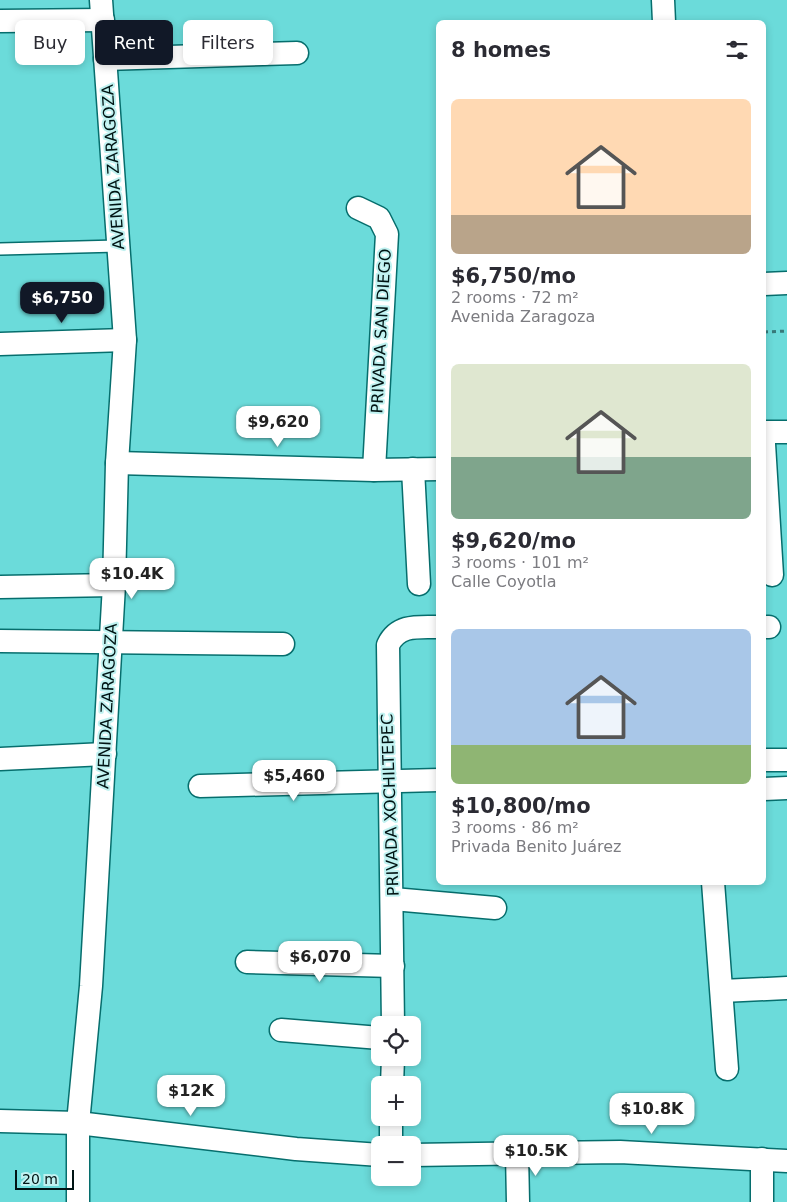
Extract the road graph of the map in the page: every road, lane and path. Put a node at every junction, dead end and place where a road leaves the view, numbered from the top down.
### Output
1 (663, 0) edge
2 (102, 10) edge
3 (664, 20) edge
4 (0, 21) edge
5 (297, 54) dead end
6 (173, 57) edge
7 (105, 65) edge
8 (358, 208) dead end
9 (118, 246) junction
10 (0, 249) edge
11 (787, 283) edge
12 (766, 284) edge
13 (787, 331) edge
14 (766, 332) edge
15 (125, 340) junction
16 (0, 344) edge
17 (766, 432) edge
18 (787, 432) edge
19 (117, 463) junction
20 (413, 469) junction
21 (436, 469) edge
22 (374, 470) junction
23 (766, 477) edge
24 (772, 575) dead end
25 (419, 584) dead end
26 (114, 585) junction
27 (0, 587) edge
28 (436, 627) edge
29 (0, 641) edge
30 (110, 641) junction
31 (283, 644) dead end
32 (105, 754) junction
33 (0, 759) edge
34 (766, 760) edge
35 (787, 760) edge
36 (436, 780) edge
37 (388, 781) junction
38 (200, 786) dead end
39 (787, 788) edge
40 (766, 789) edge
41 (713, 885) edge
42 (393, 899) junction
43 (495, 908) dead end
44 (247, 962) dead end
45 (393, 966) junction
46 (787, 988) edge
47 (722, 991) junction
48 (393, 1016) edge
49 (281, 1030) dead end
50 (371, 1037) edge
51 (727, 1068) dead end
52 (0, 1121) edge
53 (78, 1123) junction
54 (517, 1153) junction
55 (371, 1154) edge
56 (421, 1155) edge
57 (762, 1159) junction
58 (787, 1161) edge
59 (78, 1202) edge
60 (518, 1202) edge
61 (762, 1202) edge

1 - 3 street
2 - 4 street
5 - 6 street
7 - 9 street, AVENIDA ZARAGOZA
8 - 22 street, PRIVADA SAN DIEGO
9 - 10 lane
9 - 15 street, AVENIDA ZARAGOZA
11 - 12 street
13 - 14 path
15 - 16 street
15 - 19 street, AVENIDA ZARAGOZA
17 - 18 street
19 - 22 street
19 - 26 street, AVENIDA ZARAGOZA
20 - 21 street
20 - 22 street
20 - 25 street
23 - 24 street
26 - 27 street
26 - 30 street, AVENIDA ZARAGOZA
28 - 37 street, PRIVADA XOCHILTEPEC
29 - 30 street
30 - 31 street
30 - 32 street, AVENIDA ZARAGOZA
32 - 33 street
32 - 53 street, AVENIDA ZARAGOZA
34 - 35 street
36 - 37 street
37 - 38 street
37 - 42 street, PRIVADA XOCHILTEPEC
39 - 40 street
41 - 47 street
42 - 43 street
42 - 45 street, PRIVADA XOCHILTEPEC
44 - 45 street
45 - 48 street, PRIVADA XOCHILTEPEC
46 - 47 street
47 - 51 street
49 - 50 street
52 - 53 street
53 - 55 street
53 - 59 street, AVENIDA ZARAGOZA
54 - 56 street
54 - 57 street
54 - 60 street
57 - 58 street
57 - 61 street

